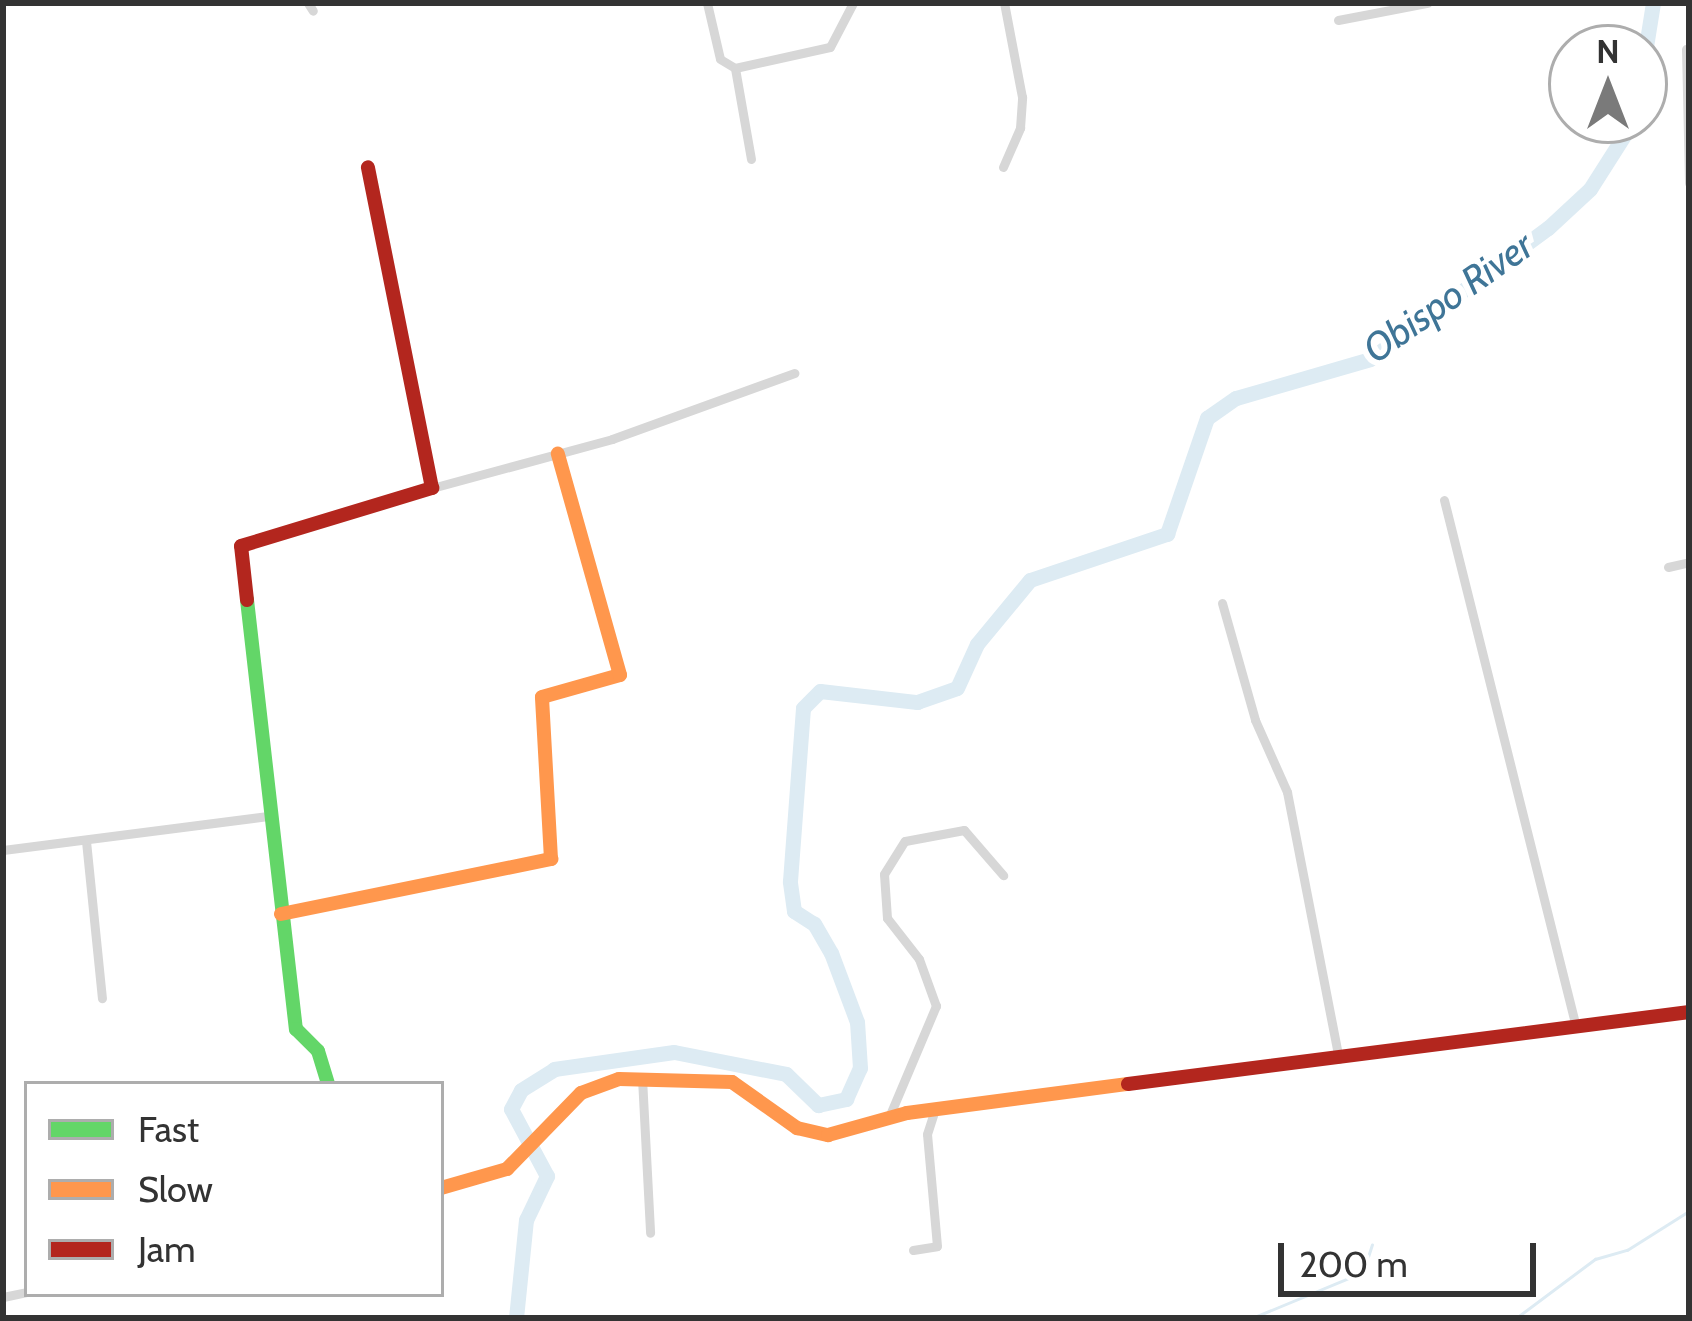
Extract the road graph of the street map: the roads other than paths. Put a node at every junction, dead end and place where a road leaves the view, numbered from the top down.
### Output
1 (707, 3) edge
2 (853, 3) edge
3 (1004, 3) edge
4 (1427, 3) edge
5 (1339, 20) dead end
6 (1686, 49) edge
7 (735, 68) junction
8 (751, 159) dead end
9 (368, 167) dead end
10 (1003, 167) dead end
11 (1689, 183) edge
12 (794, 373) dead end
13 (558, 454) junction
14 (432, 488) junction
15 (1444, 500) dead end
16 (1689, 562) edge
17 (1668, 567) dead end
18 (1222, 603) dead end
19 (268, 816) junction
20 (86, 841) junction
21 (3, 850) edge
22 (1003, 875) dead end
23 (281, 914) junction
24 (102, 998) dead end
25 (1689, 1012) edge
26 (1576, 1027) junction
27 (1339, 1058) junction
28 (642, 1078) junction
29 (327, 1081) edge
30 (935, 1110) junction
31 (889, 1117) junction
32 (444, 1187) edge
33 (650, 1233) dead end
34 (913, 1250) dead end

1 - 7 street
2 - 7 street
3 - 10 street
4 - 5 street
6 - 11 street
7 - 8 street
9 - 14 street
12 - 13 street
13 - 14 street
13 - 23 street
14 - 19 street
15 - 26 street
16 - 17 street
18 - 27 street
19 - 20 street
19 - 23 street
20 - 21 street
20 - 24 street
22 - 31 street
23 - 29 street
25 - 26 street
26 - 27 street
27 - 30 street
28 - 31 street
28 - 32 street
28 - 33 street
30 - 31 street
30 - 34 street

